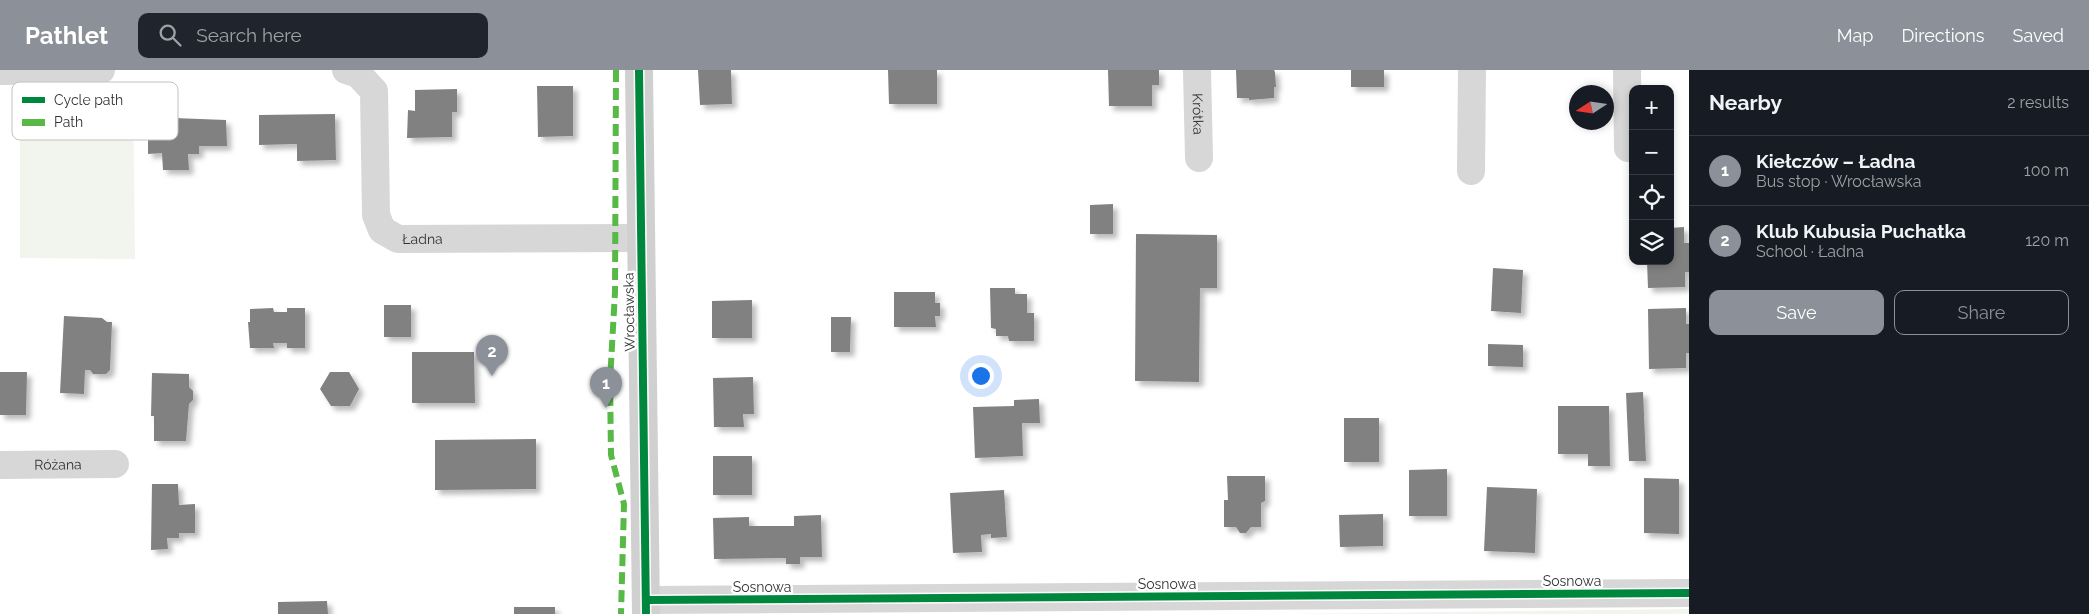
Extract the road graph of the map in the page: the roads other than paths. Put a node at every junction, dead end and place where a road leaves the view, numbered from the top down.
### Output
1 (101, 70) edge
2 (346, 70) edge
3 (639, 70) edge
4 (1197, 70) edge
5 (1472, 70) edge
6 (1627, 70) edge
7 (0, 71) edge
8 (1628, 148) dead end
9 (1199, 158) dead end
10 (1471, 171) dead end
11 (641, 238) junction
12 (115, 464) dead end
13 (0, 465) edge
14 (1689, 593) edge
15 (646, 607) edge

1 - 7 street
2 - 11 street, Ładna
3 - 11 street, Wrocławska
4 - 9 street, Krótka
5 - 10 street
6 - 8 street
11 - 15 street, Wrocławska
12 - 13 street, Różana
14 - 15 street, Sosnowa

